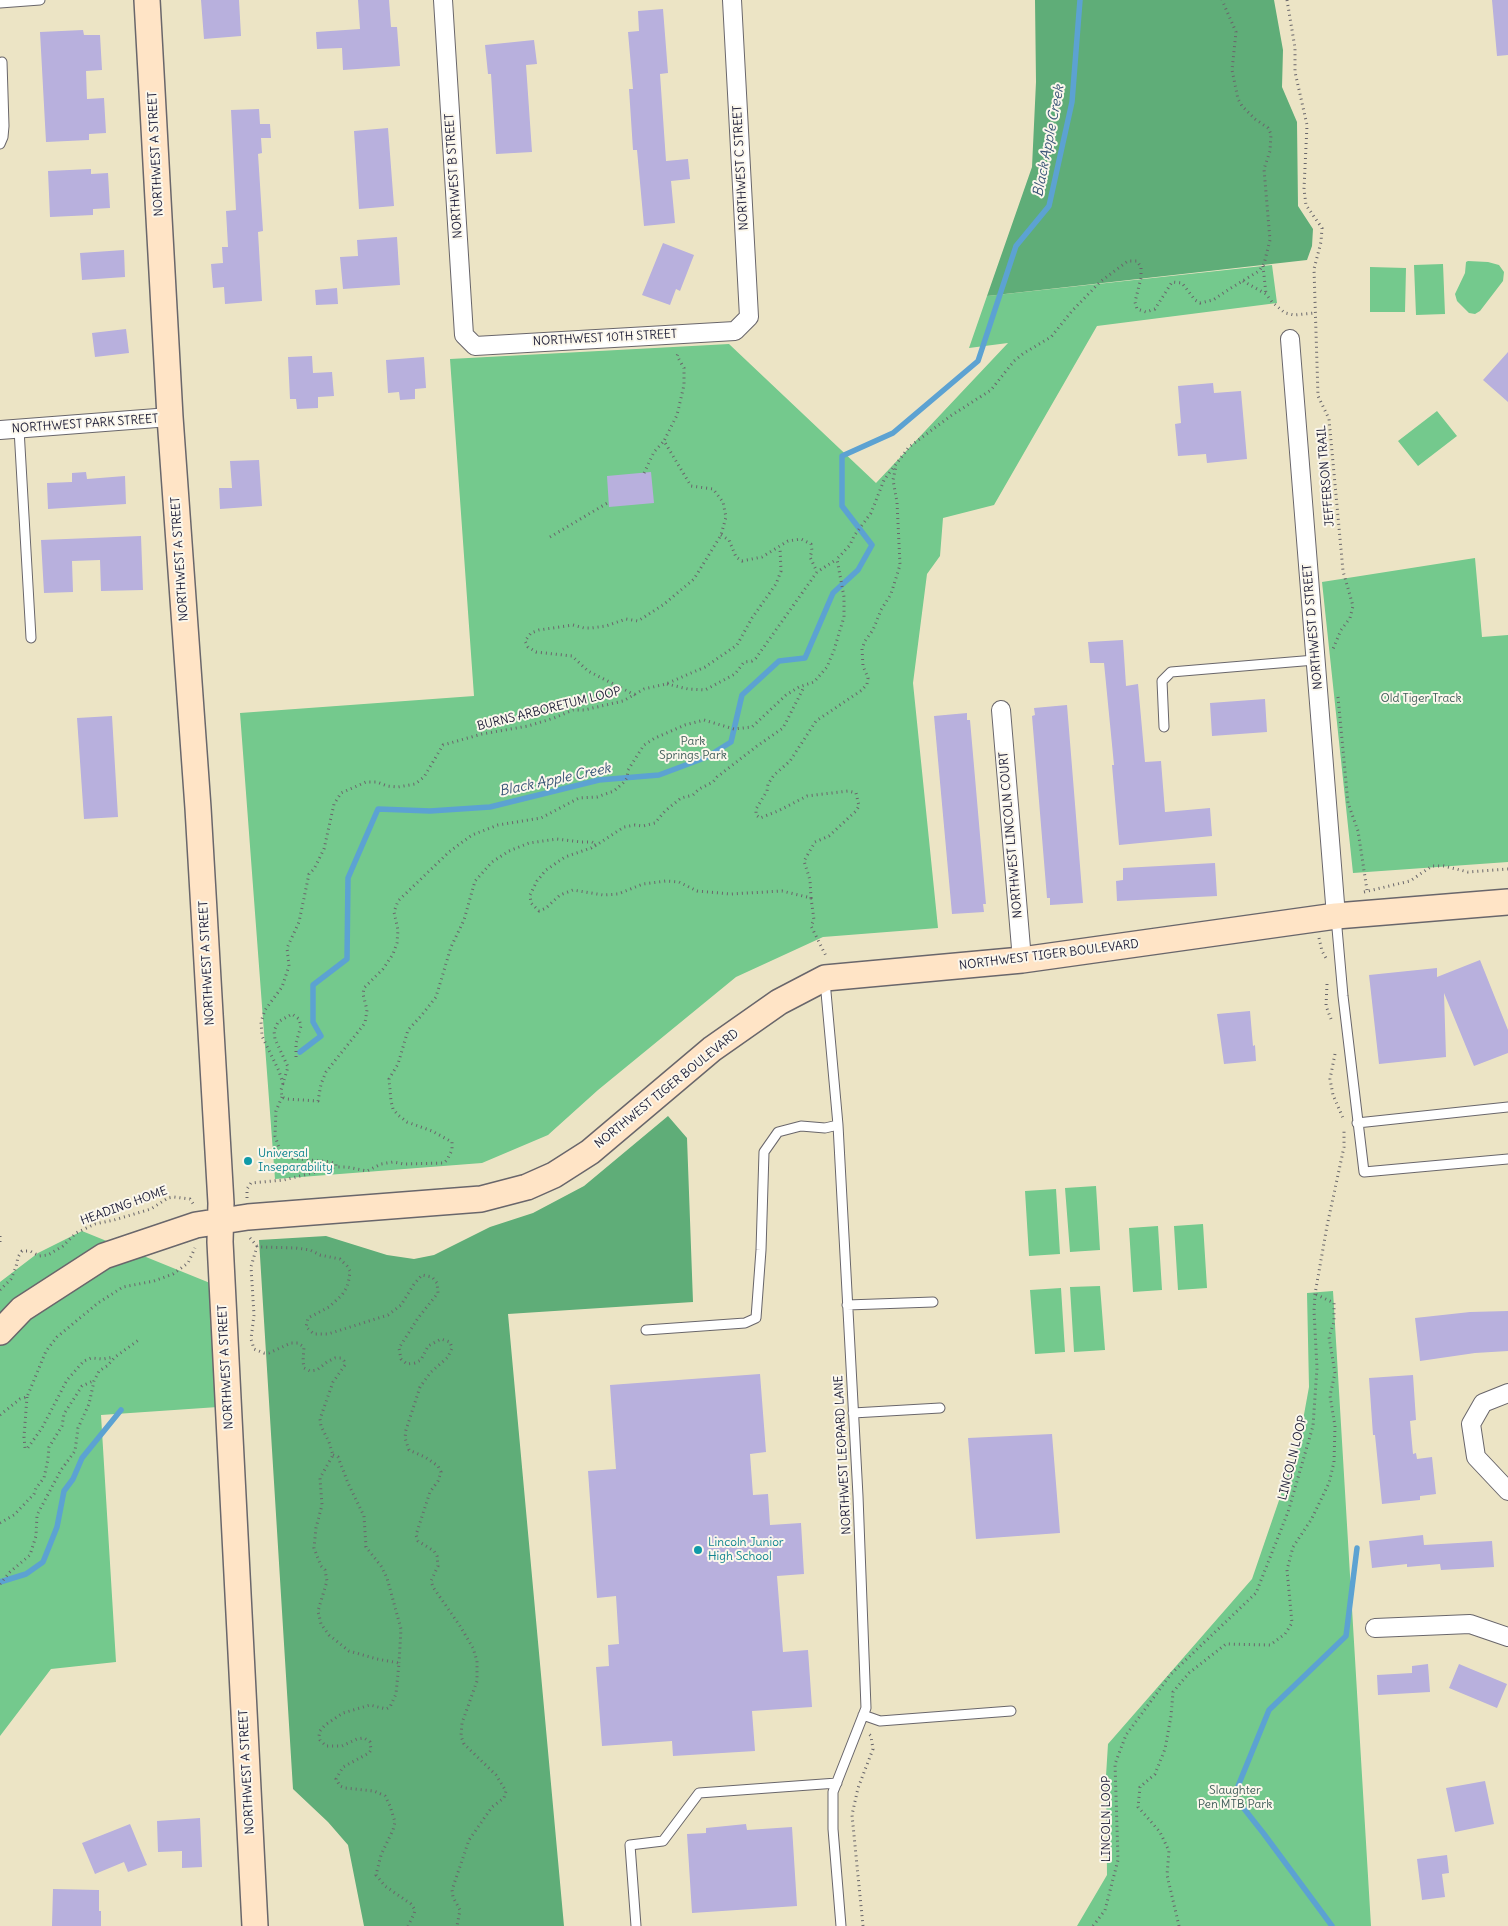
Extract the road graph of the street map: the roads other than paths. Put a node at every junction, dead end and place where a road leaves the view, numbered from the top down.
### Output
1 (40, 0) edge
2 (147, 0) edge
3 (443, 0) edge
4 (732, 0) edge
5 (0, 3) edge
6 (2, 62) dead end
7 (0, 144) edge
8 (735, 331) joint
9 (1290, 339) dead end
10 (476, 346) joint
11 (170, 417) junction
12 (19, 429) junction
13 (0, 430) edge
14 (30, 638) dead end
15 (1315, 660) junction
16 (1001, 710) dead end
17 (1164, 727) dead end
18 (1508, 902) edge
19 (1336, 916) junction
20 (1022, 960) junction
21 (826, 969) junction
22 (1508, 1107) edge
23 (1357, 1123) junction
24 (838, 1125) junction
25 (1508, 1159) edge
26 (220, 1220) junction
27 (933, 1302) dead end
28 (847, 1305) junction
29 (646, 1330) dead end
30 (0, 1332) edge
31 (1508, 1393) edge
32 (940, 1408) dead end
33 (853, 1413) junction
34 (1508, 1492) edge
35 (1376, 1628) dead end
36 (1508, 1637) edge
37 (1011, 1710) dead end
38 (863, 1715) junction
39 (837, 1783) junction
40 (255, 1926) edge
41 (636, 1926) edge
42 (841, 1926) edge

1 - 5 lane
2 - 11 street, NORTHWEST A STREET
3 - 10 street, NORTHWEST B STREET
4 - 8 street, NORTHWEST C STREET
6 - 7 lane
8 - 10 street, NORTHWEST 10TH STREET
9 - 15 street, NORTHWEST D STREET
11 - 12 street, NORTHWEST PARK STREET
11 - 26 street, NORTHWEST A STREET
12 - 13 street, NORTHWEST PARK STREET
12 - 14 lane
15 - 17 lane
15 - 19 street, NORTHWEST D STREET
16 - 20 street, NORTHWEST LINCOLN COURT
18 - 19 street, NORTHWEST TIGER BOULEVARD
19 - 20 street, NORTHWEST TIGER BOULEVARD
19 - 23 lane
20 - 21 street, NORTHWEST TIGER BOULEVARD
21 - 24 lane, NORTHWEST LEOPARD LANE
21 - 26 street, NORTHWEST TIGER BOULEVARD
22 - 23 lane
23 - 25 lane
24 - 28 lane, NORTHWEST LEOPARD LANE
24 - 29 lane
26 - 30 street, NORTHWEST TIGER BOULEVARD
26 - 40 street, NORTHWEST A STREET
27 - 28 lane
28 - 33 lane, NORTHWEST LEOPARD LANE
31 - 34 street
32 - 33 lane
33 - 38 lane, NORTHWEST LEOPARD LANE
35 - 36 street
37 - 38 lane
38 - 39 lane, NORTHWEST LEOPARD LANE
39 - 41 lane
39 - 42 lane, NORTHWEST LEOPARD LANE

